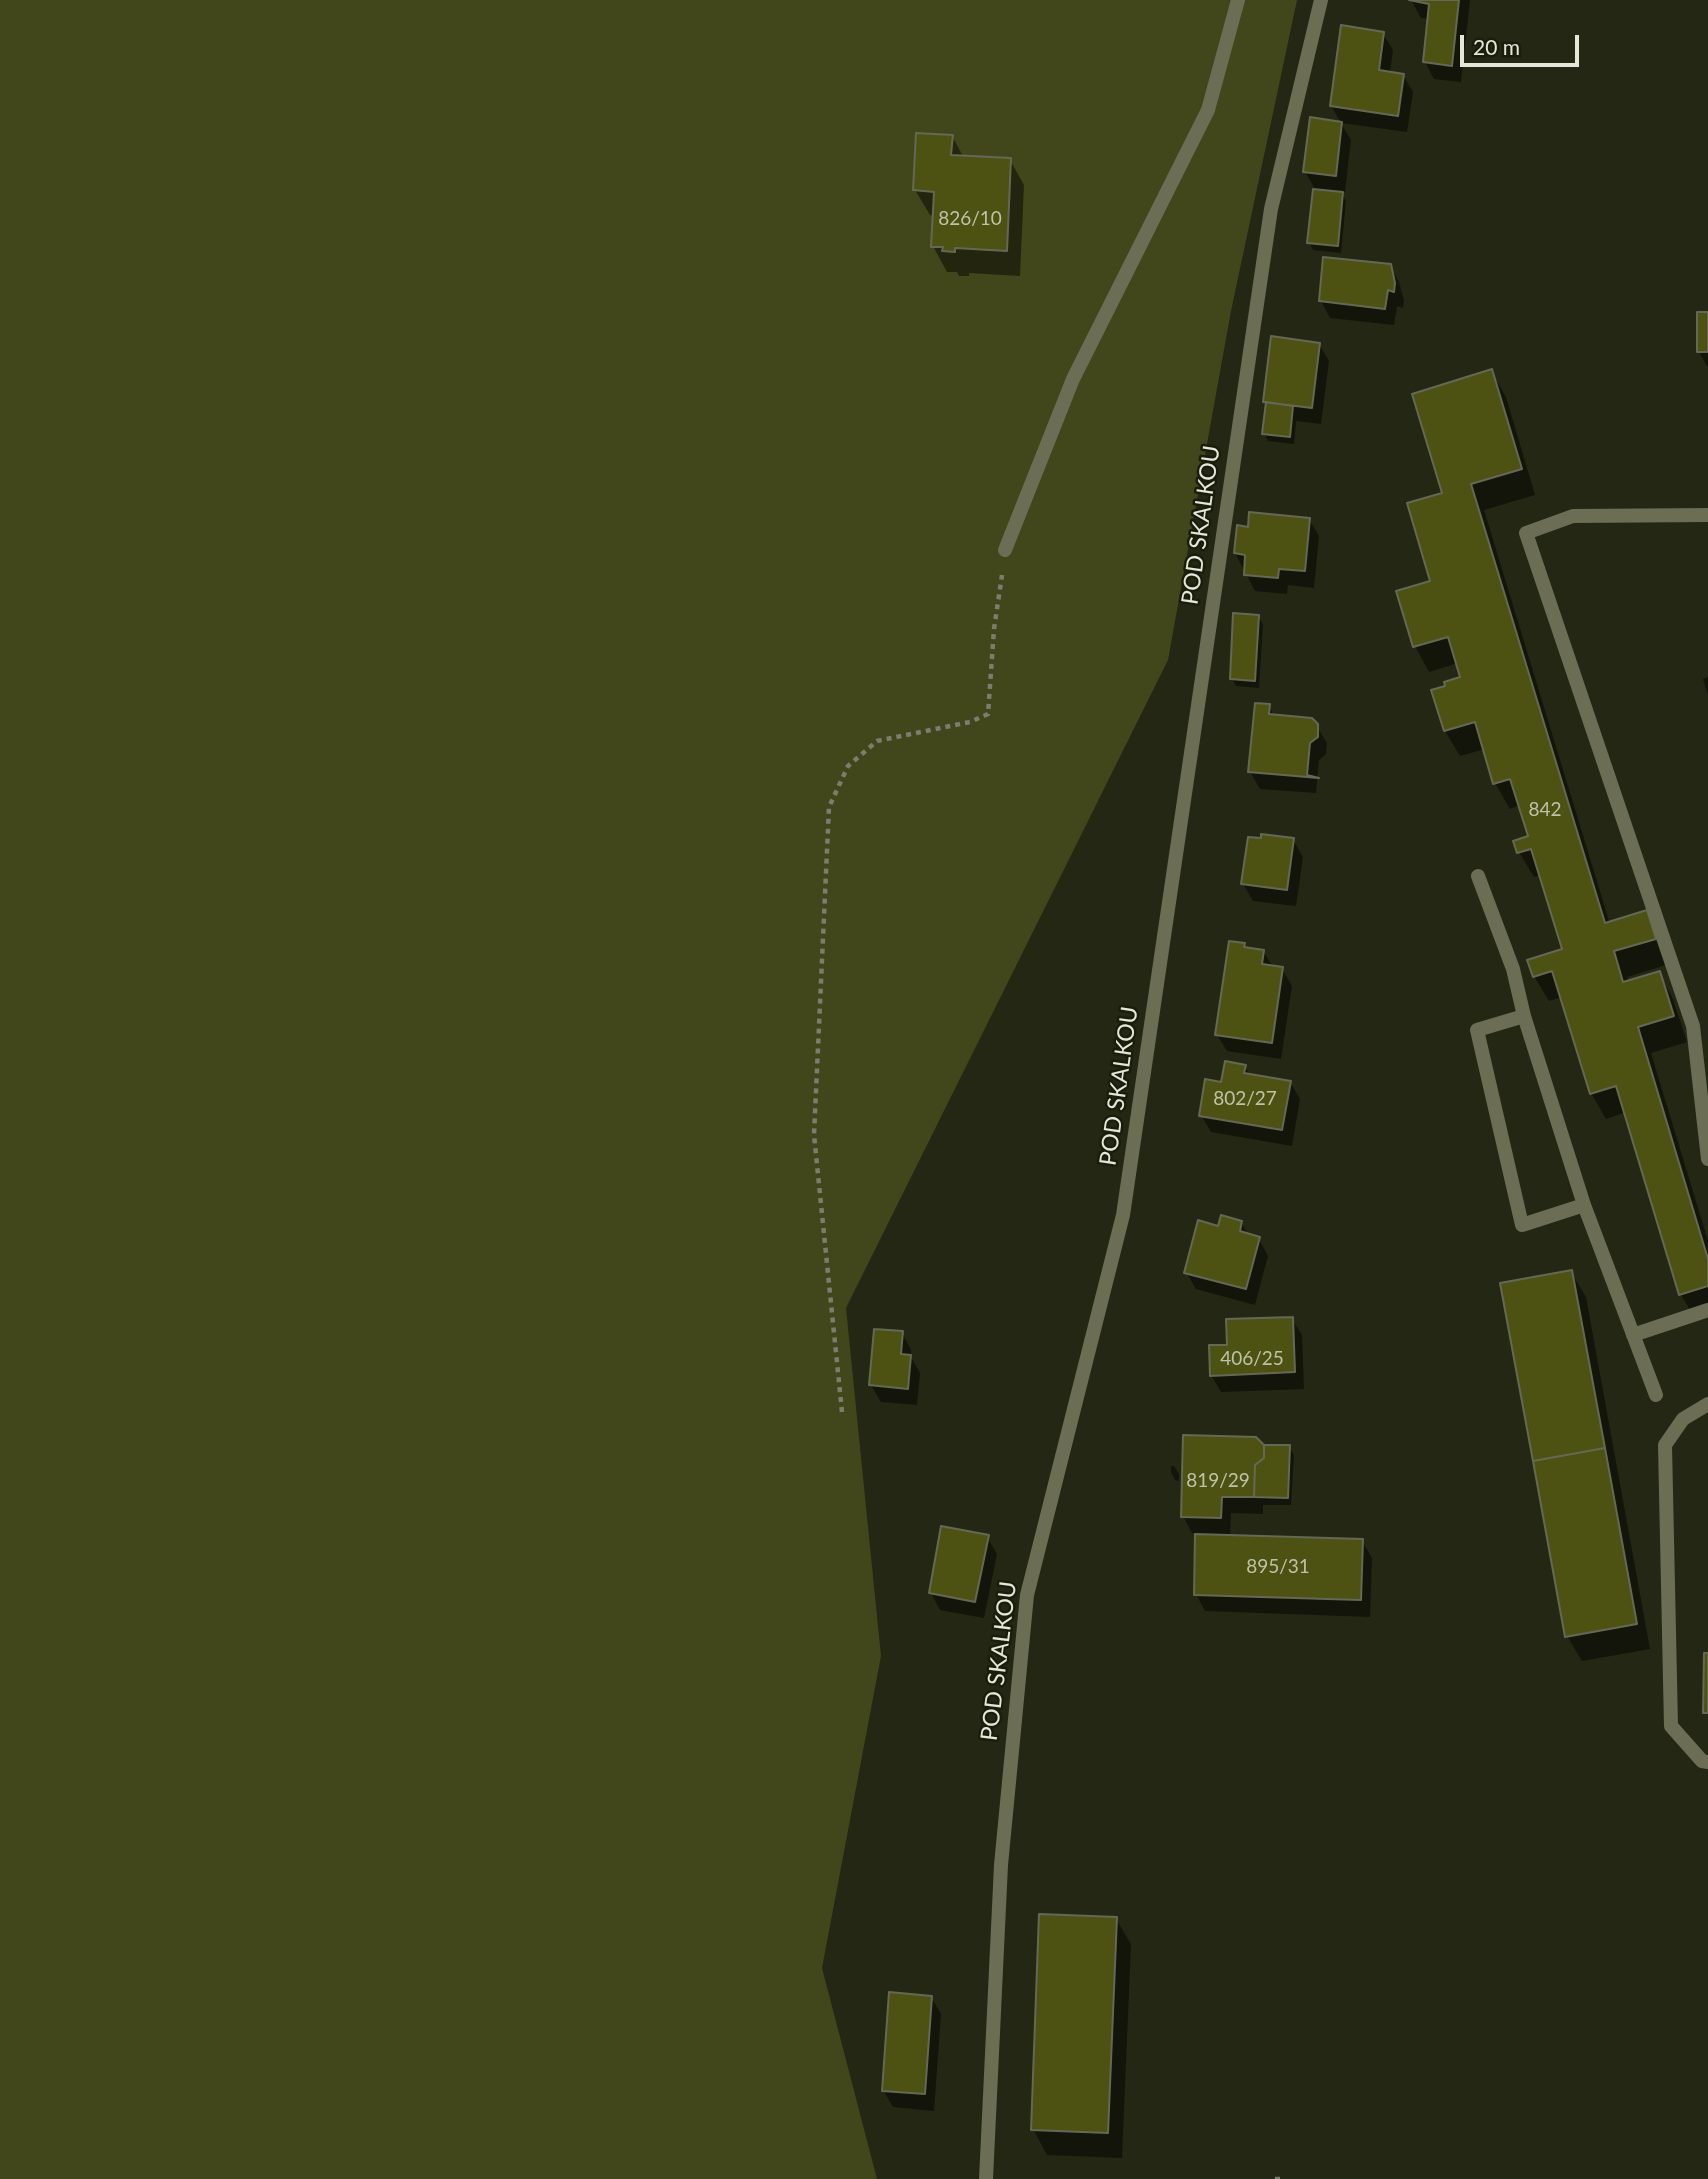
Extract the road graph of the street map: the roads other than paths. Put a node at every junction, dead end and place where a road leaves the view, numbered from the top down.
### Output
1 (1238, 0) edge
2 (1321, 0) edge
3 (1708, 515) edge
4 (1005, 550) road end
5 (1479, 876) dead end
6 (1524, 1016) junction
7 (1708, 1160) edge
8 (1584, 1206) junction
9 (1708, 1310) edge
10 (1633, 1335) junction
11 (1656, 1395) dead end
12 (1708, 1404) edge
13 (1708, 1762) edge
14 (986, 2179) edge

1 - 4 street
2 - 14 street, POD SKALKOU
3 - 7 street
5 - 6 street
6 - 8 street
6 - 8 street
8 - 10 street
9 - 10 street
10 - 11 street
12 - 13 street

